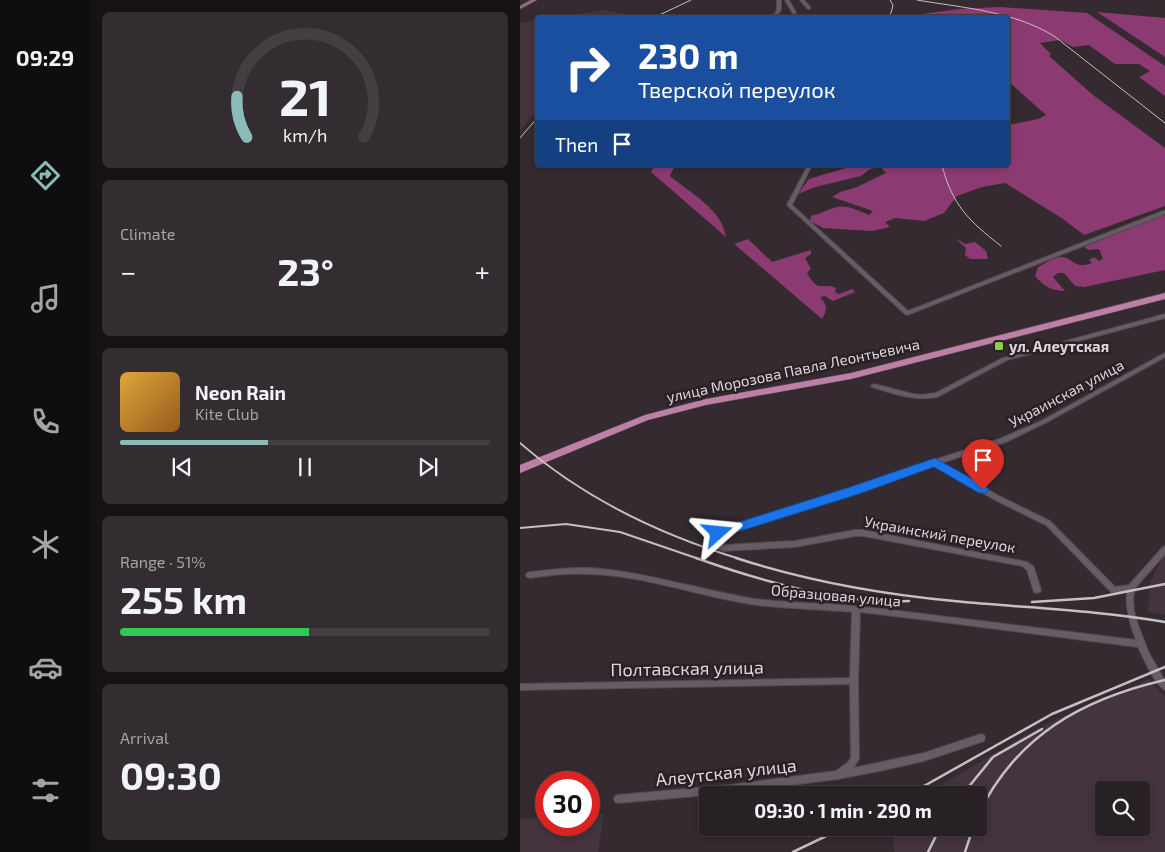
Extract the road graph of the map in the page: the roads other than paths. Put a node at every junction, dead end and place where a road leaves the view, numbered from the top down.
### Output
1 (535, 0) edge
2 (779, 0) edge
3 (787, 0) edge
4 (802, 0) edge
5 (521, 7) edge
6 (808, 8) dead end
7 (794, 13) dead end
8 (775, 15) edge
9 (809, 167) edge
10 (1165, 212) edge
11 (1164, 298) edge
12 (1165, 316) edge
13 (1165, 355) edge
14 (874, 386) dead end
15 (935, 462) junction
16 (520, 469) edge
17 (720, 532) joint
18 (1165, 550) edge
19 (530, 575) dead end
20 (1131, 587) junction
21 (1037, 590) dead end
22 (856, 609) junction
23 (1141, 644) junction
24 (854, 681) junction
25 (520, 687) edge
26 (1165, 687) edge
27 (981, 738) dead end
28 (837, 776) junction
29 (618, 799) dead end

1 - 5 street
2 - 8 street
3 - 7 street
4 - 6 street
9 - 10 street
11 - 16 main road, улица Морозова Павла Леонтьевича
12 - 14 street
13 - 15 street, Украинская улица
15 - 17 street, Украинская улица
15 - 20 street
17 - 21 street, Украинский переулок
18 - 20 street
19 - 22 street, Образцовая улица
20 - 23 street
22 - 23 street, Образцовая улица
22 - 24 street
23 - 26 street
24 - 25 street, Полтавская улица
24 - 28 street
27 - 28 street, Алеутская улица
28 - 29 street, Алеутская улица

